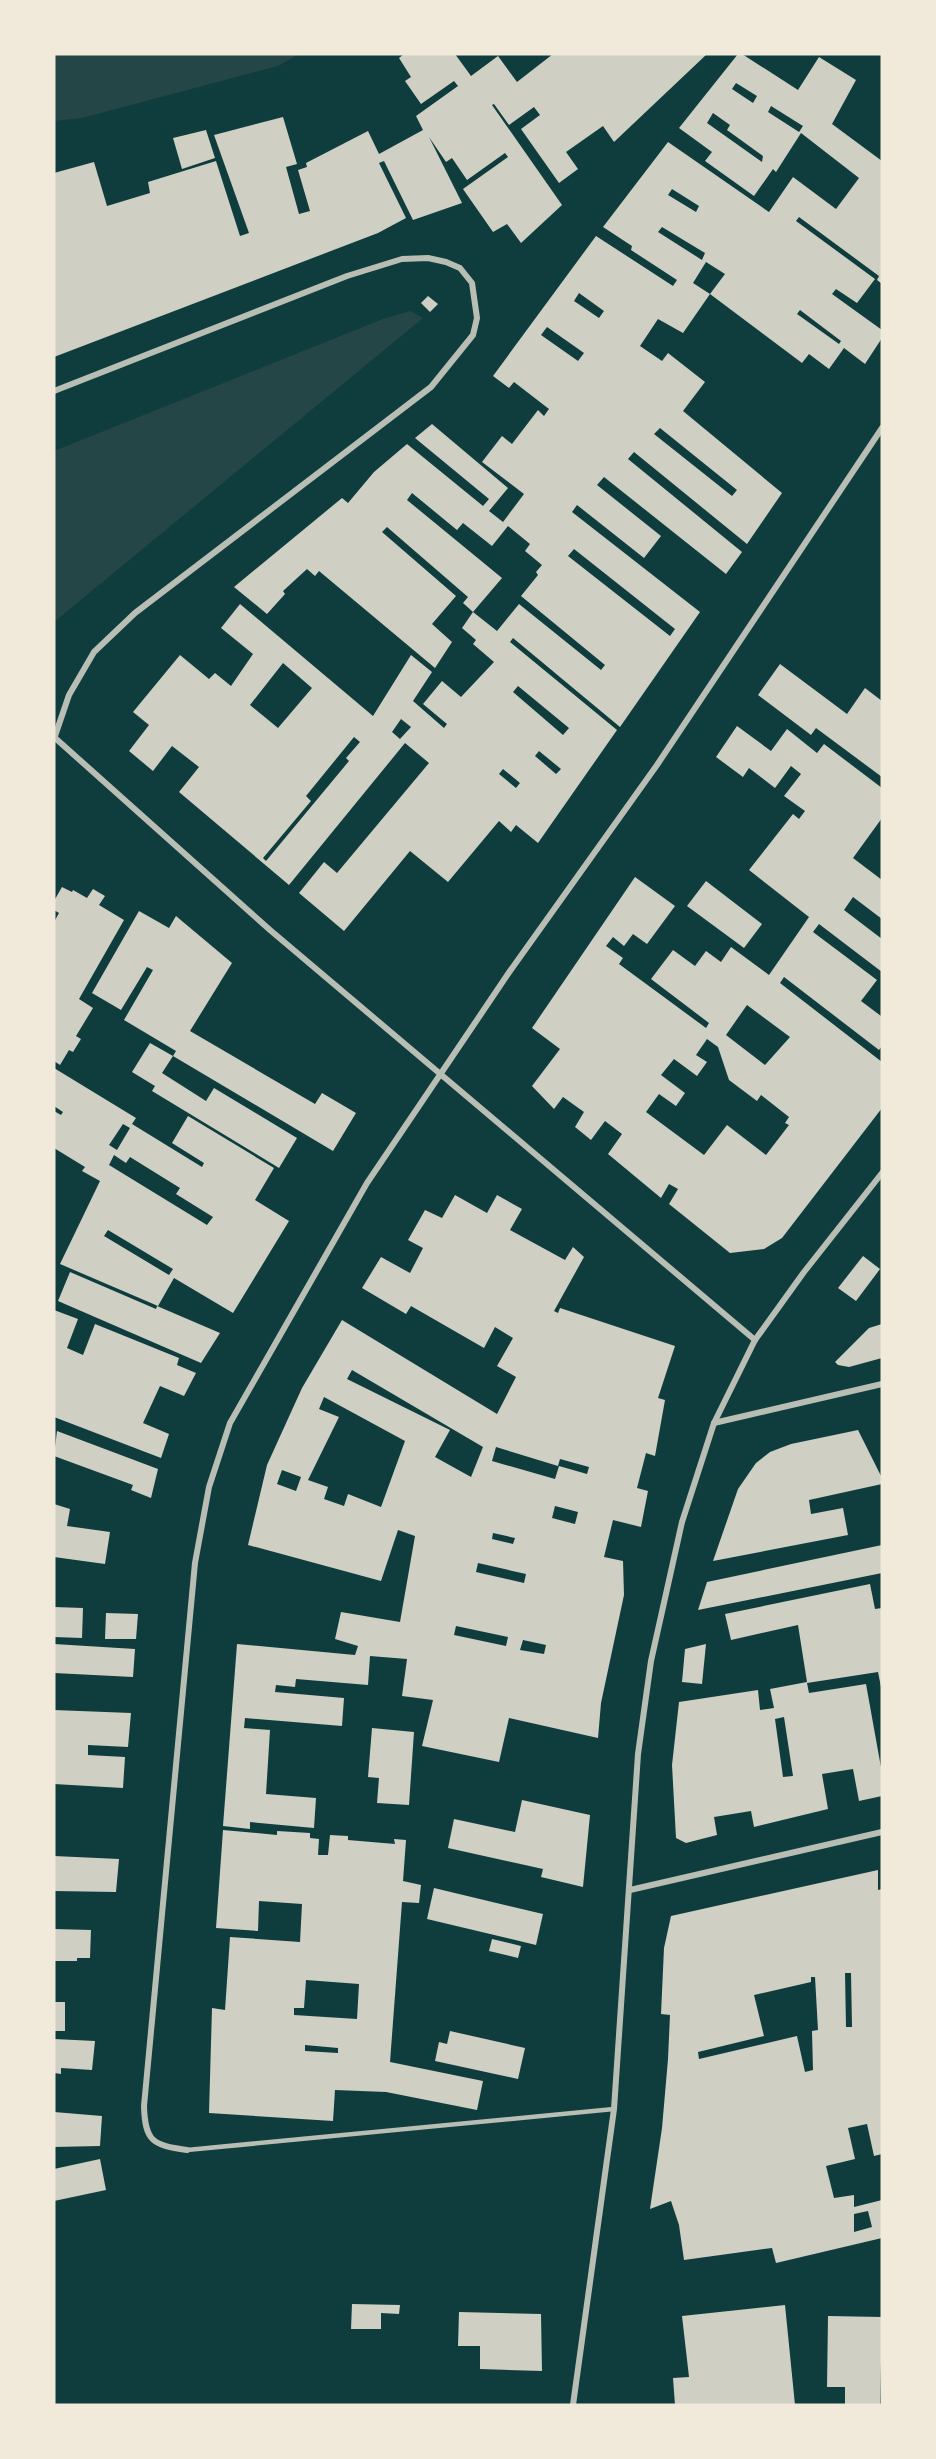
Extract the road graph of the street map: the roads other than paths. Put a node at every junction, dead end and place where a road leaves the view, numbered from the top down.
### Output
1 (54, 392) edge
2 (882, 428) edge
3 (54, 738) edge
4 (440, 1073) junction
5 (882, 1173) edge
6 (755, 1340) junction
7 (882, 1384) edge
8 (714, 1423) junction
9 (882, 1832) edge
10 (630, 1890) junction
11 (614, 2109) junction
12 (187, 2150) joint
13 (573, 2405) edge

1 - 3 street
2 - 4 street
3 - 4 street
4 - 6 street
4 - 12 street
5 - 6 street
6 - 8 street
7 - 8 street
8 - 10 street
9 - 10 street
10 - 11 street
11 - 12 lane
11 - 13 street

